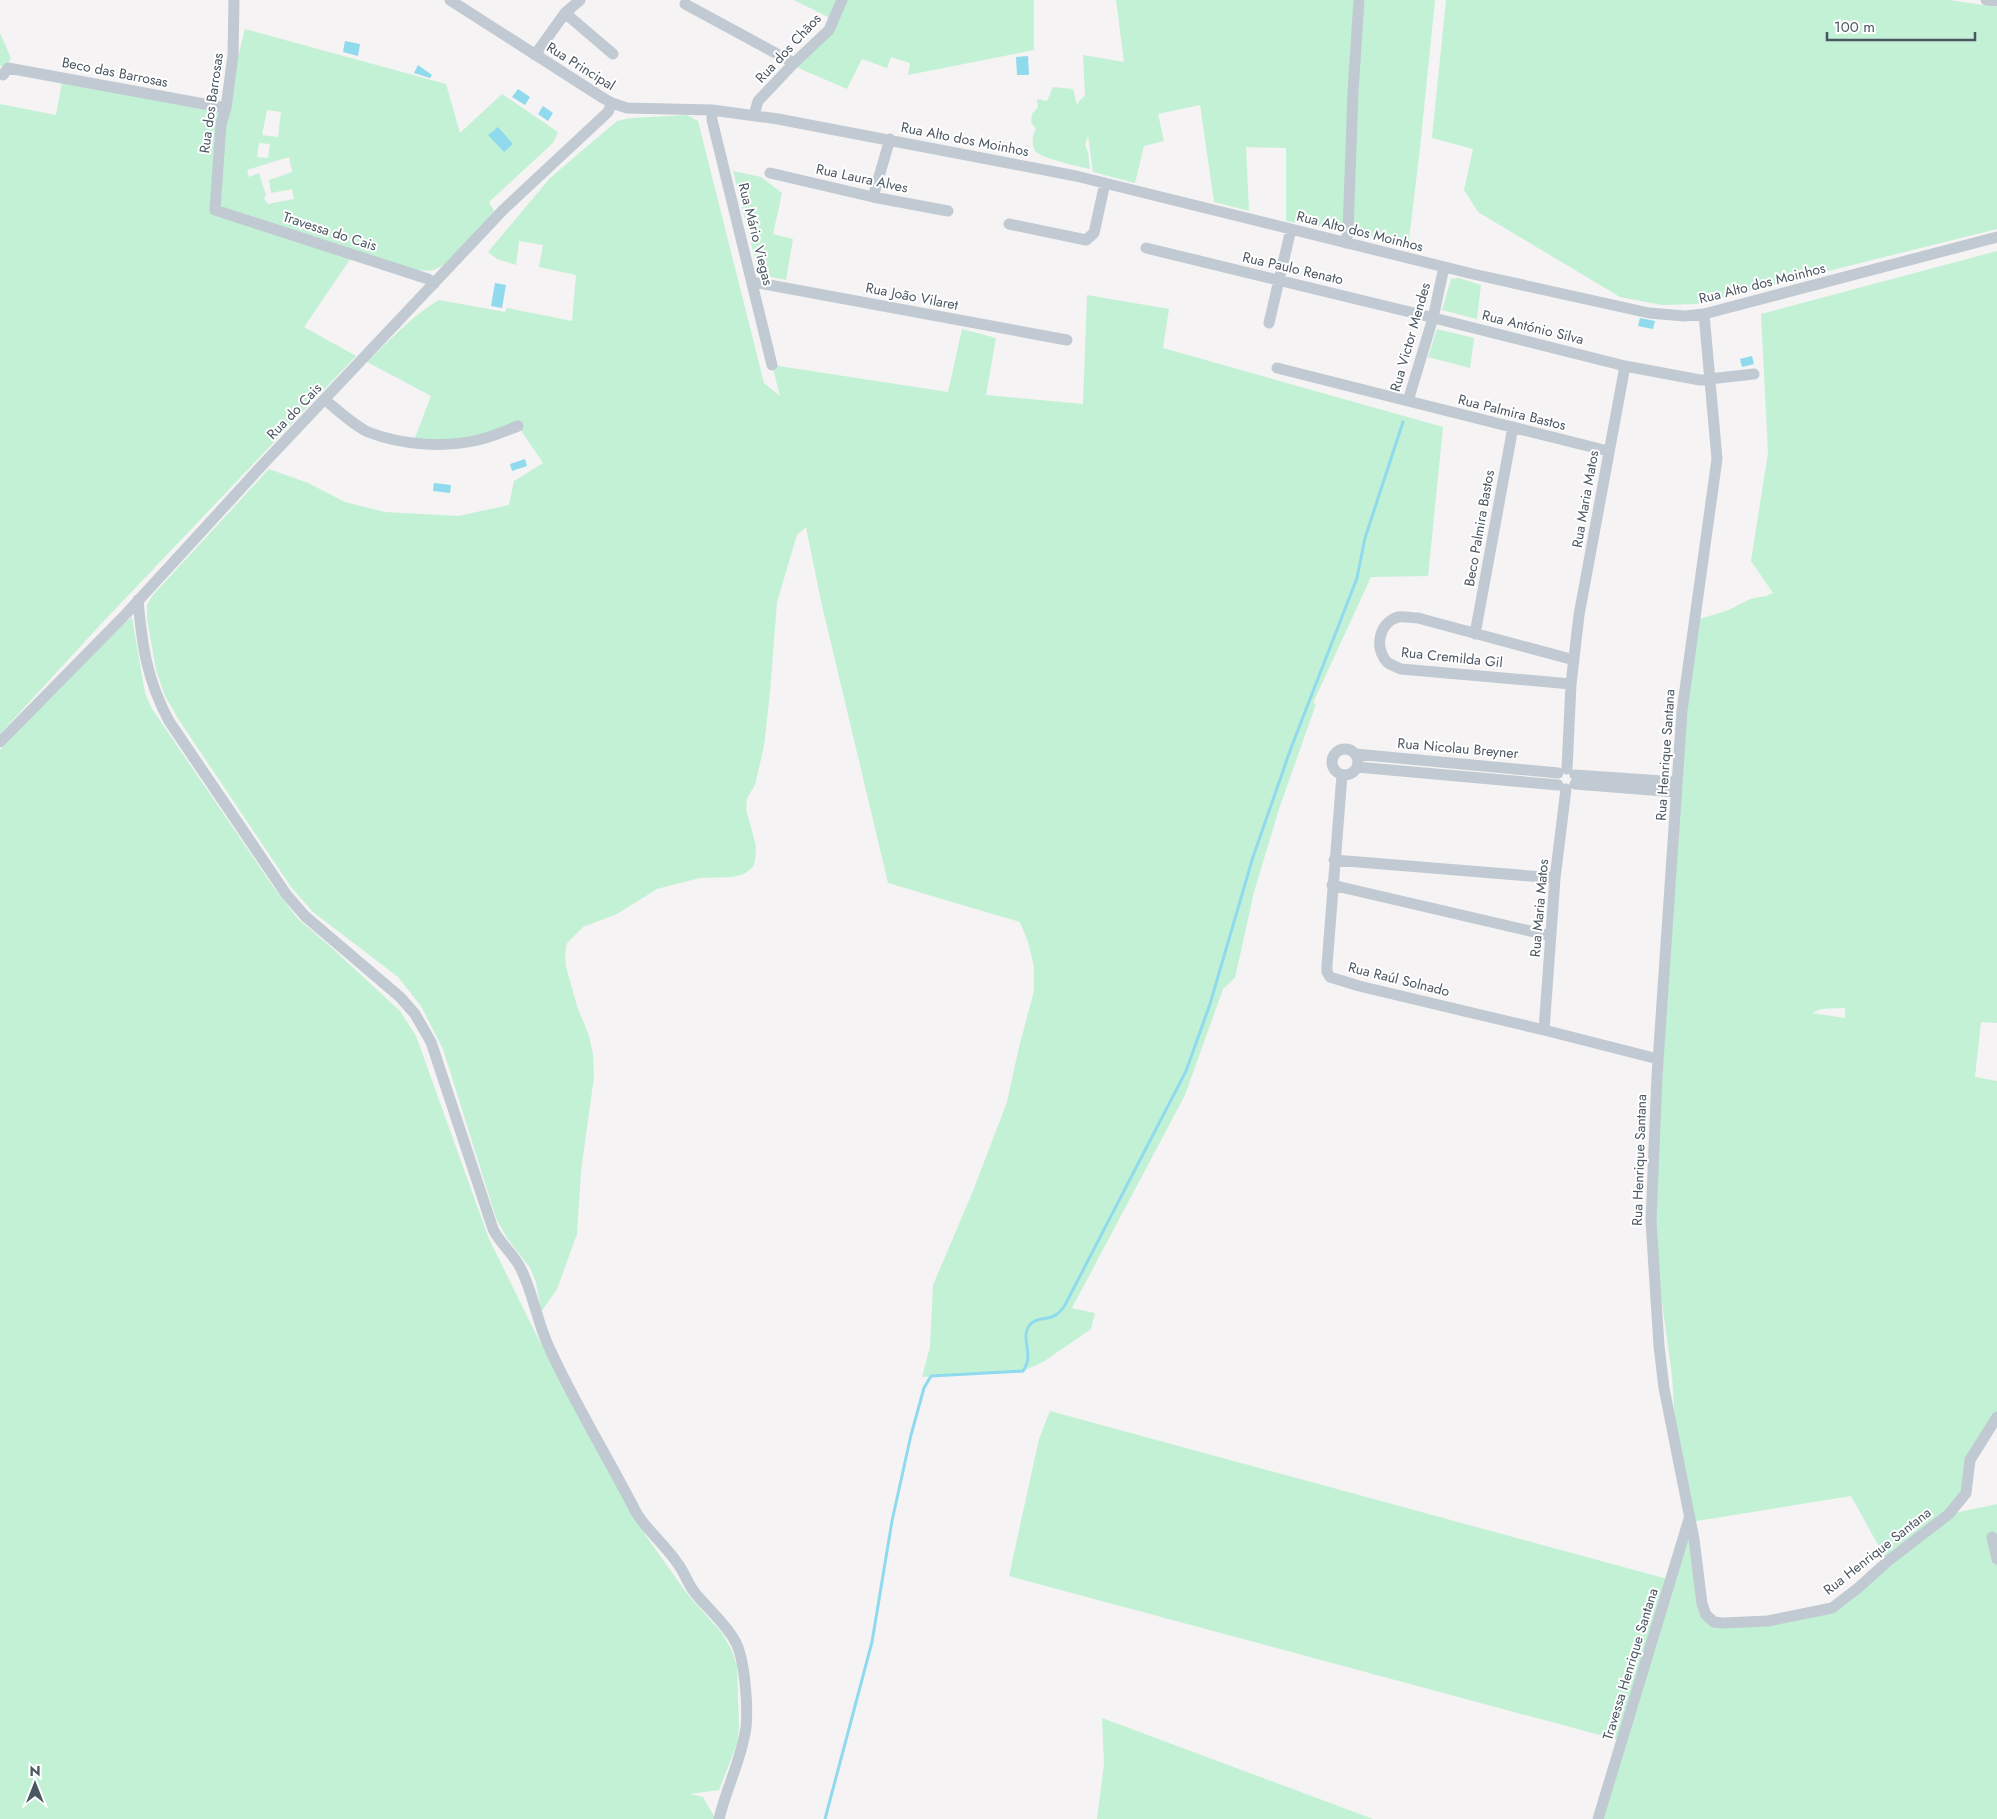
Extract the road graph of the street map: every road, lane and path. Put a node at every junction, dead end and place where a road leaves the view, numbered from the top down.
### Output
1 (234, 0) edge
2 (450, 0) edge
3 (580, 0) edge
4 (842, 0) edge
5 (1359, 0) edge
6 (1986, 0) edge
7 (1997, 1) edge
8 (685, 4) dead end
9 (566, 13) junction
10 (613, 54) dead end
11 (535, 55) junction
12 (794, 63) junction
13 (3, 75) dead end
14 (612, 103) junction
15 (226, 108) junction
16 (712, 110) junction
17 (754, 115) junction
18 (890, 139) junction
19 (770, 173) dead end
20 (1105, 183) junction
21 (873, 196) junction
22 (215, 210) joint
23 (948, 210) dead end
24 (1009, 224) dead end
25 (1291, 229) junction
26 (1997, 238) edge
27 (1346, 243) junction
28 (1146, 248) dead end
29 (1444, 267) junction
30 (1279, 280) junction
31 (753, 282) junction
32 (434, 284) junction
33 (1704, 314) junction
34 (1433, 318) junction
35 (1270, 324) dead end
36 (1066, 340) dead end
37 (772, 365) dead end
38 (1625, 366) junction
39 (1277, 368) dead end
40 (1754, 374) dead end
41 (1711, 379) junction
42 (325, 400) junction
43 (1408, 401) junction
44 (518, 426) dead end
45 (1513, 427) junction
46 (1608, 451) junction
47 (138, 600) junction
48 (1475, 634) junction
49 (1574, 660) junction
50 (1572, 684) junction
51 (0, 742) edge
52 (1355, 754) junction
53 (1357, 767) junction
54 (1342, 775) junction
55 (1567, 779) junction
56 (1677, 787) junction
57 (1334, 860) junction
58 (1555, 878) junction
59 (1332, 885) junction
60 (1551, 936) junction
61 (1544, 1030) junction
62 (1658, 1059) junction
63 (1997, 1417) edge
64 (1689, 1518) junction
65 (1992, 1537) dead end
66 (1997, 1559) edge
67 (719, 1819) edge
68 (1598, 1819) edge

1 - 15 street, Rua dos Barrosas
2 - 11 street, Rua Principal
3 - 9 street
4 - 12 street, Rua dos Chãos
5 - 27 street
6 - 7 street
8 - 12 street
9 - 10 street
9 - 11 street
11 - 14 street, Rua Principal
12 - 17 street, Rua dos Chãos
13 - 15 street, Beco das Barrosas
14 - 16 street, Rua Principal
14 - 32 street, Rua do Cais
15 - 22 street, Rua dos Barrosas
16 - 17 street, Rua Alto dos Moinhos
16 - 31 street, Rua Mário Viegas
17 - 18 street, Rua Alto dos Moinhos
18 - 20 street, Rua Alto dos Moinhos
18 - 21 street
19 - 21 street, Rua Laura Alves
20 - 24 street
20 - 25 street, Rua Alto dos Moinhos
21 - 23 street, Rua Laura Alves
22 - 32 street, Travessa do Cais
25 - 27 street, Rua Alto dos Moinhos
25 - 30 street
26 - 33 street, Rua Alto dos Moinhos
27 - 29 street, Rua Alto dos Moinhos
28 - 30 street, Rua Paulo Renato
29 - 33 street, Rua Alto dos Moinhos
29 - 34 street, Rua Victor Mendes
30 - 34 street, Rua Paulo Renato
30 - 35 street
31 - 36 street, Rua João Vilaret
31 - 37 street, Rua Mário Viegas
32 - 42 street, Rua do Cais
33 - 41 street, Rua Henrique Santana
34 - 38 street, Rua António Silva
34 - 43 street, Rua Victor Mendes
38 - 41 street
38 - 46 street, Rua Maria Matos
39 - 43 street, Rua Victor Mendes
40 - 41 street
41 - 56 street, Rua Henrique Santana
42 - 44 street
42 - 47 street, Rua do Cais
43 - 45 street, Rua Palmira Bastos
45 - 46 street, Rua Palmira Bastos
45 - 48 street, Beco Palmira Bastos
46 - 49 street, Rua Maria Matos
47 - 51 street, Rua do Cais
47 - 67 street
48 - 49 street, Rua Cremilda Gil
48 - 50 street, Rua Cremilda Gil
49 - 50 street, Rua Maria Matos
50 - 55 street, Rua Maria Matos
52 - 53 street
52 - 54 street
52 - 55 street, Rua Nicolau Breyner
53 - 54 street
53 - 55 street, Rua Nicolau Breyner
54 - 57 street, Rua Raúl Solnado
55 - 56 street, Rua Nicolau Breyner
55 - 58 street, Rua Maria Matos
56 - 62 street, Rua Henrique Santana
57 - 58 street
57 - 59 street, Rua Raúl Solnado
58 - 60 street, Rua Maria Matos
59 - 60 street
59 - 61 street, Rua Raúl Solnado
60 - 61 street, Rua Maria Matos
61 - 62 street, Rua Raúl Solnado
62 - 64 street, Rua Henrique Santana
63 - 64 street, Rua Henrique Santana
64 - 68 street, Travessa Henrique Santana
65 - 66 street

